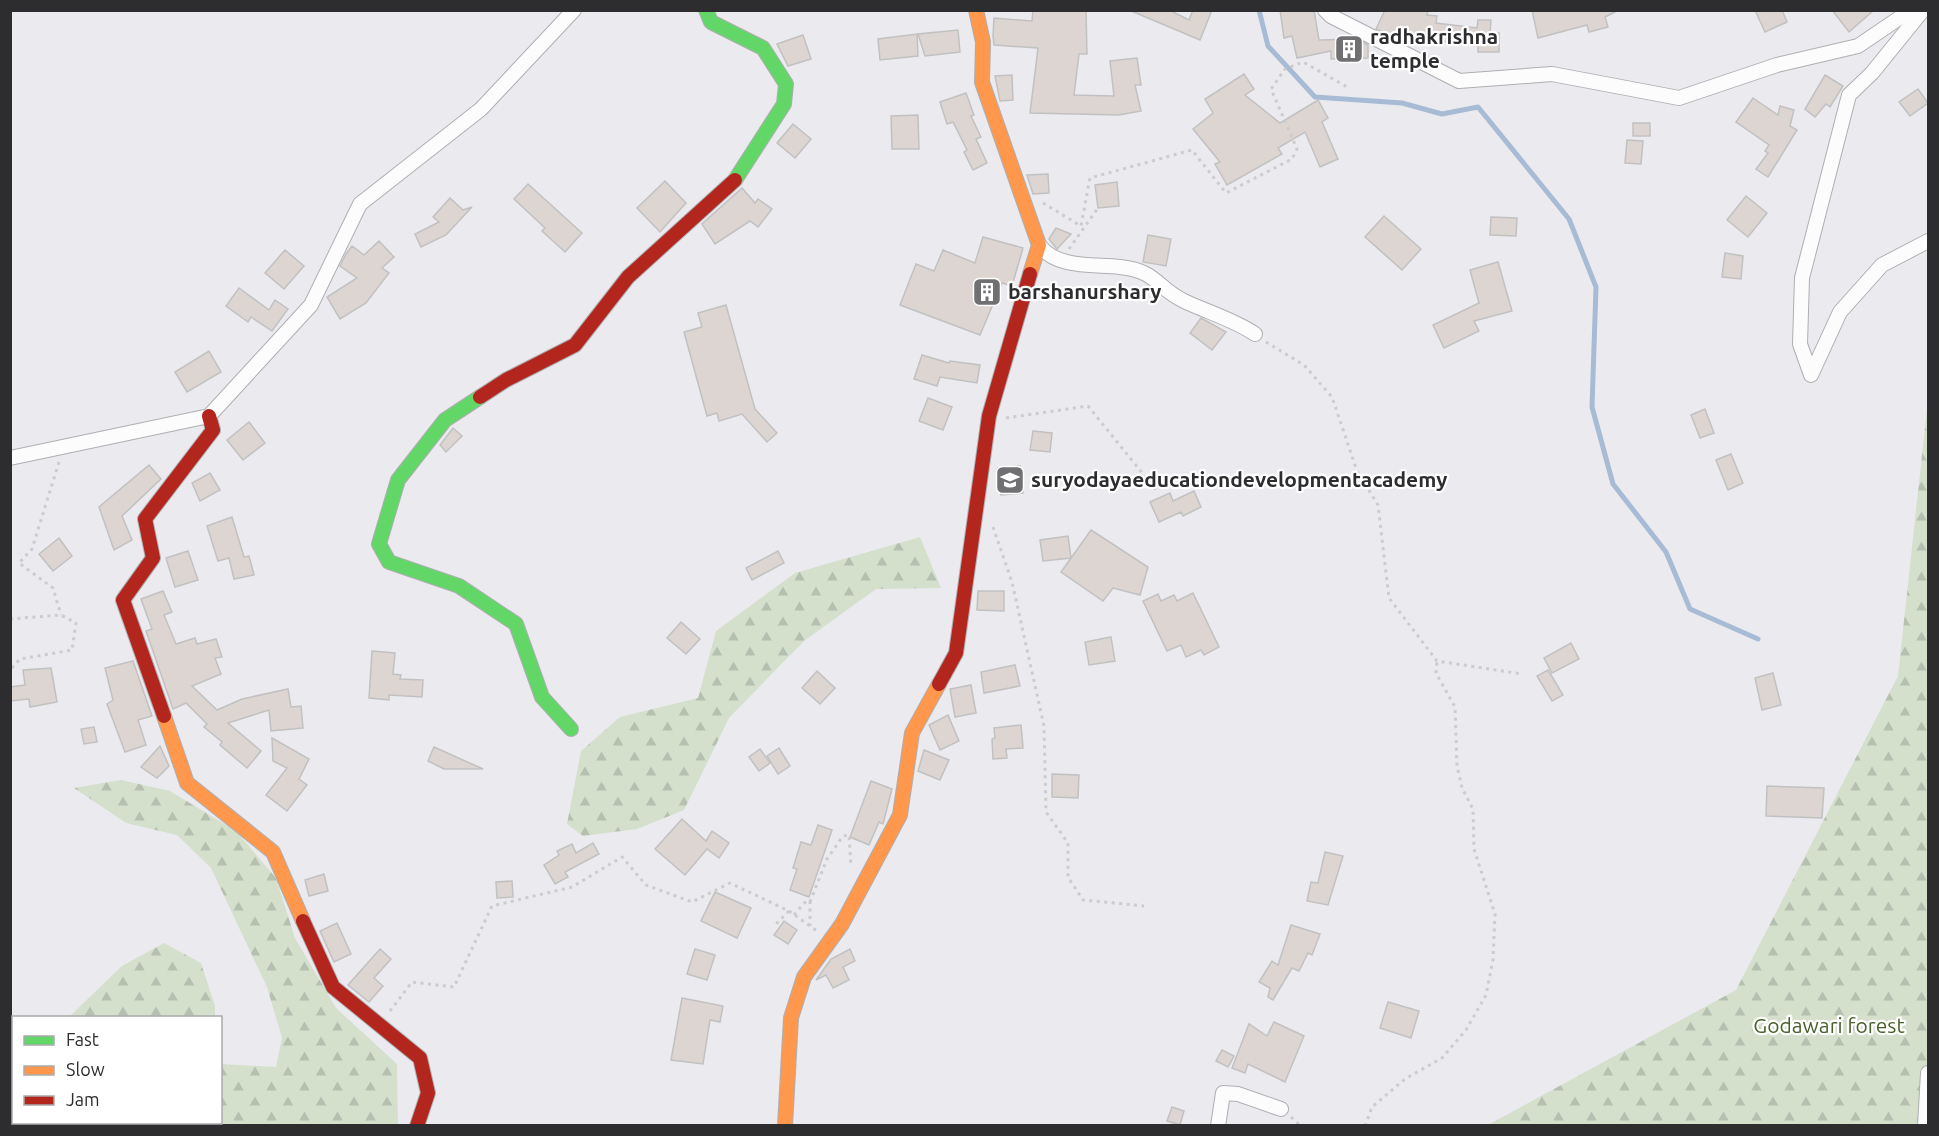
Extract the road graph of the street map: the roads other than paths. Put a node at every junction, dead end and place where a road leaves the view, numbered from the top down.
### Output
1 (574, 10) edge
2 (706, 10) edge
3 (976, 10) edge
4 (1325, 10) edge
5 (1911, 10) edge
6 (1923, 10) edge
7 (1929, 241) edge
8 (1039, 245) junction
9 (1255, 334) road end
10 (209, 416) junction
11 (10, 458) edge
12 (570, 729) dead end
13 (1929, 1073) edge
14 (1281, 1109) dead end
15 (417, 1125) edge
16 (785, 1125) edge
17 (1218, 1125) edge
18 (1925, 1125) edge

1 - 10 street
2 - 12 street
3 - 8 street
4 - 5 street
6 - 7 street
8 - 9 street
8 - 16 street
10 - 11 street
10 - 15 street
13 - 18 street
14 - 17 street

